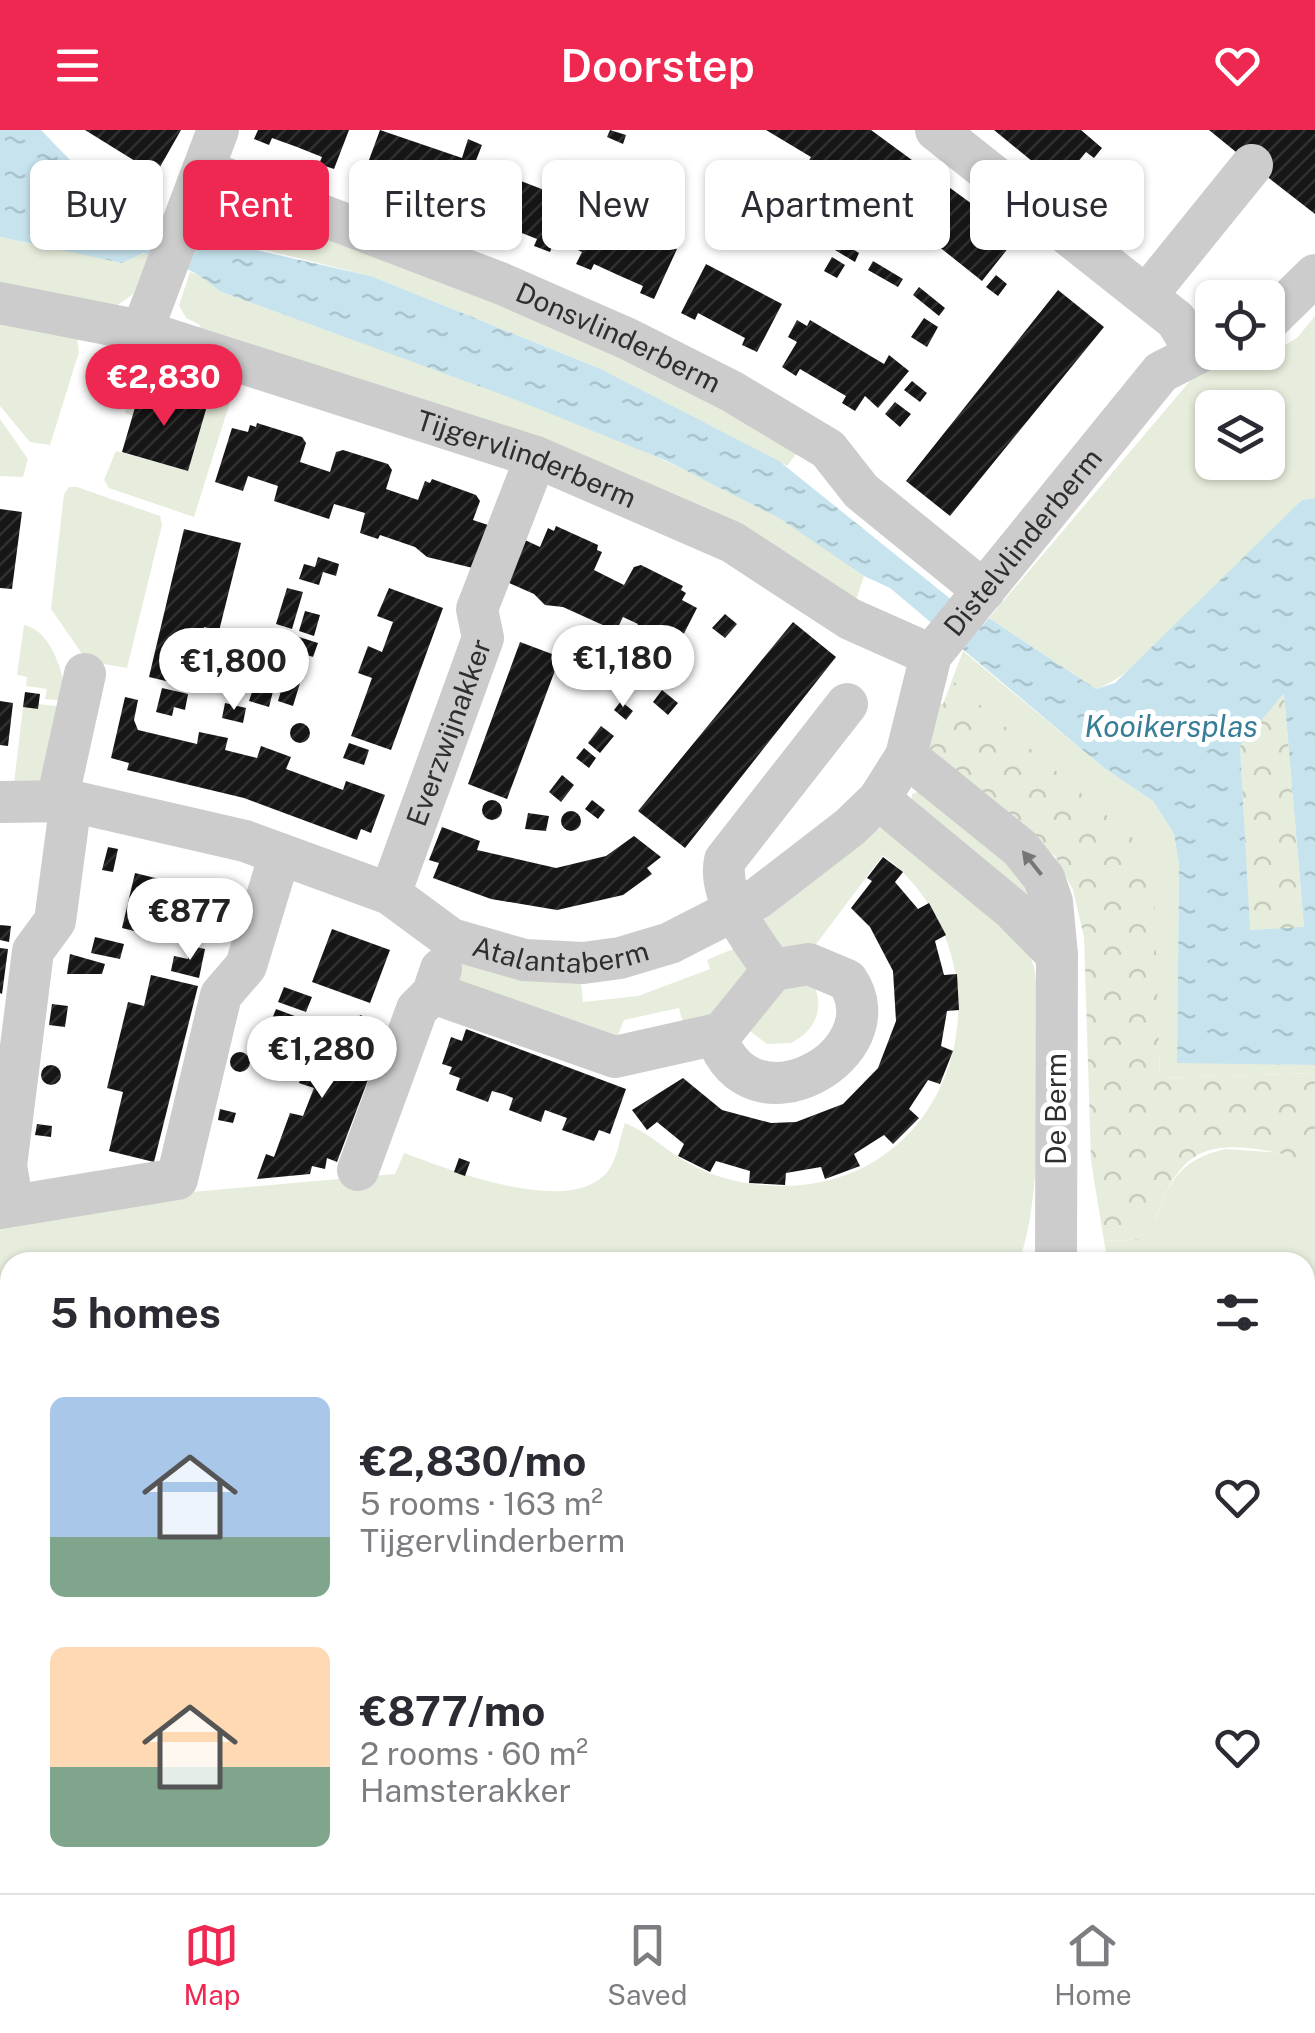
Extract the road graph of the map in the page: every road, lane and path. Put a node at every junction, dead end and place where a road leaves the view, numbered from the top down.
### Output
1 (218, 130) edge
2 (936, 130) edge
3 (207, 160) edge
4 (1252, 164) dead end
5 (329, 218) edge
6 (183, 221) edge
7 (1315, 275) edge
8 (1146, 296) junction
9 (0, 303) edge
10 (1285, 304) edge
11 (142, 331) junction
12 (1195, 340) edge
13 (1195, 354) edge
14 (536, 458) junction
15 (958, 622) junction
16 (85, 674) dead end
17 (847, 704) dead end
18 (893, 779) junction
19 (64, 801) junction
20 (0, 802) edge
21 (280, 854) junction
22 (390, 894) junction
23 (738, 911) junction
24 (451, 939) junction
25 (773, 970) junction
26 (433, 993) junction
27 (716, 1036) junction
28 (358, 1170) dead end
29 (7, 1206) edge
30 (1056, 1252) edge

1 - 3 street
2 - 8 street
4 - 8 street
5 - 15 street, Donsvlinderberm
6 - 11 street
7 - 10 street
8 - 12 street
9 - 11 street, Tijgervlinderberm
11 - 14 street, Tijgervlinderberm
13 - 15 street, Distelvlinderberm
14 - 15 street, Tijgervlinderberm
14 - 22 street, Everzwijnakker
15 - 18 street, Distelvlinderberm
16 - 19 street
17 - 23 street
18 - 23 street, Atalantaberm
18 - 30 street, De Berm
19 - 20 street, Atalantaberm
19 - 21 street, Atalantaberm
19 - 29 street
21 - 22 street, Atalantaberm
21 - 29 street
22 - 24 street, Atalantaberm
23 - 24 street, Atalantaberm
23 - 25 street
24 - 26 street
25 - 27 street
25 - 27 street
26 - 27 street
26 - 28 street

